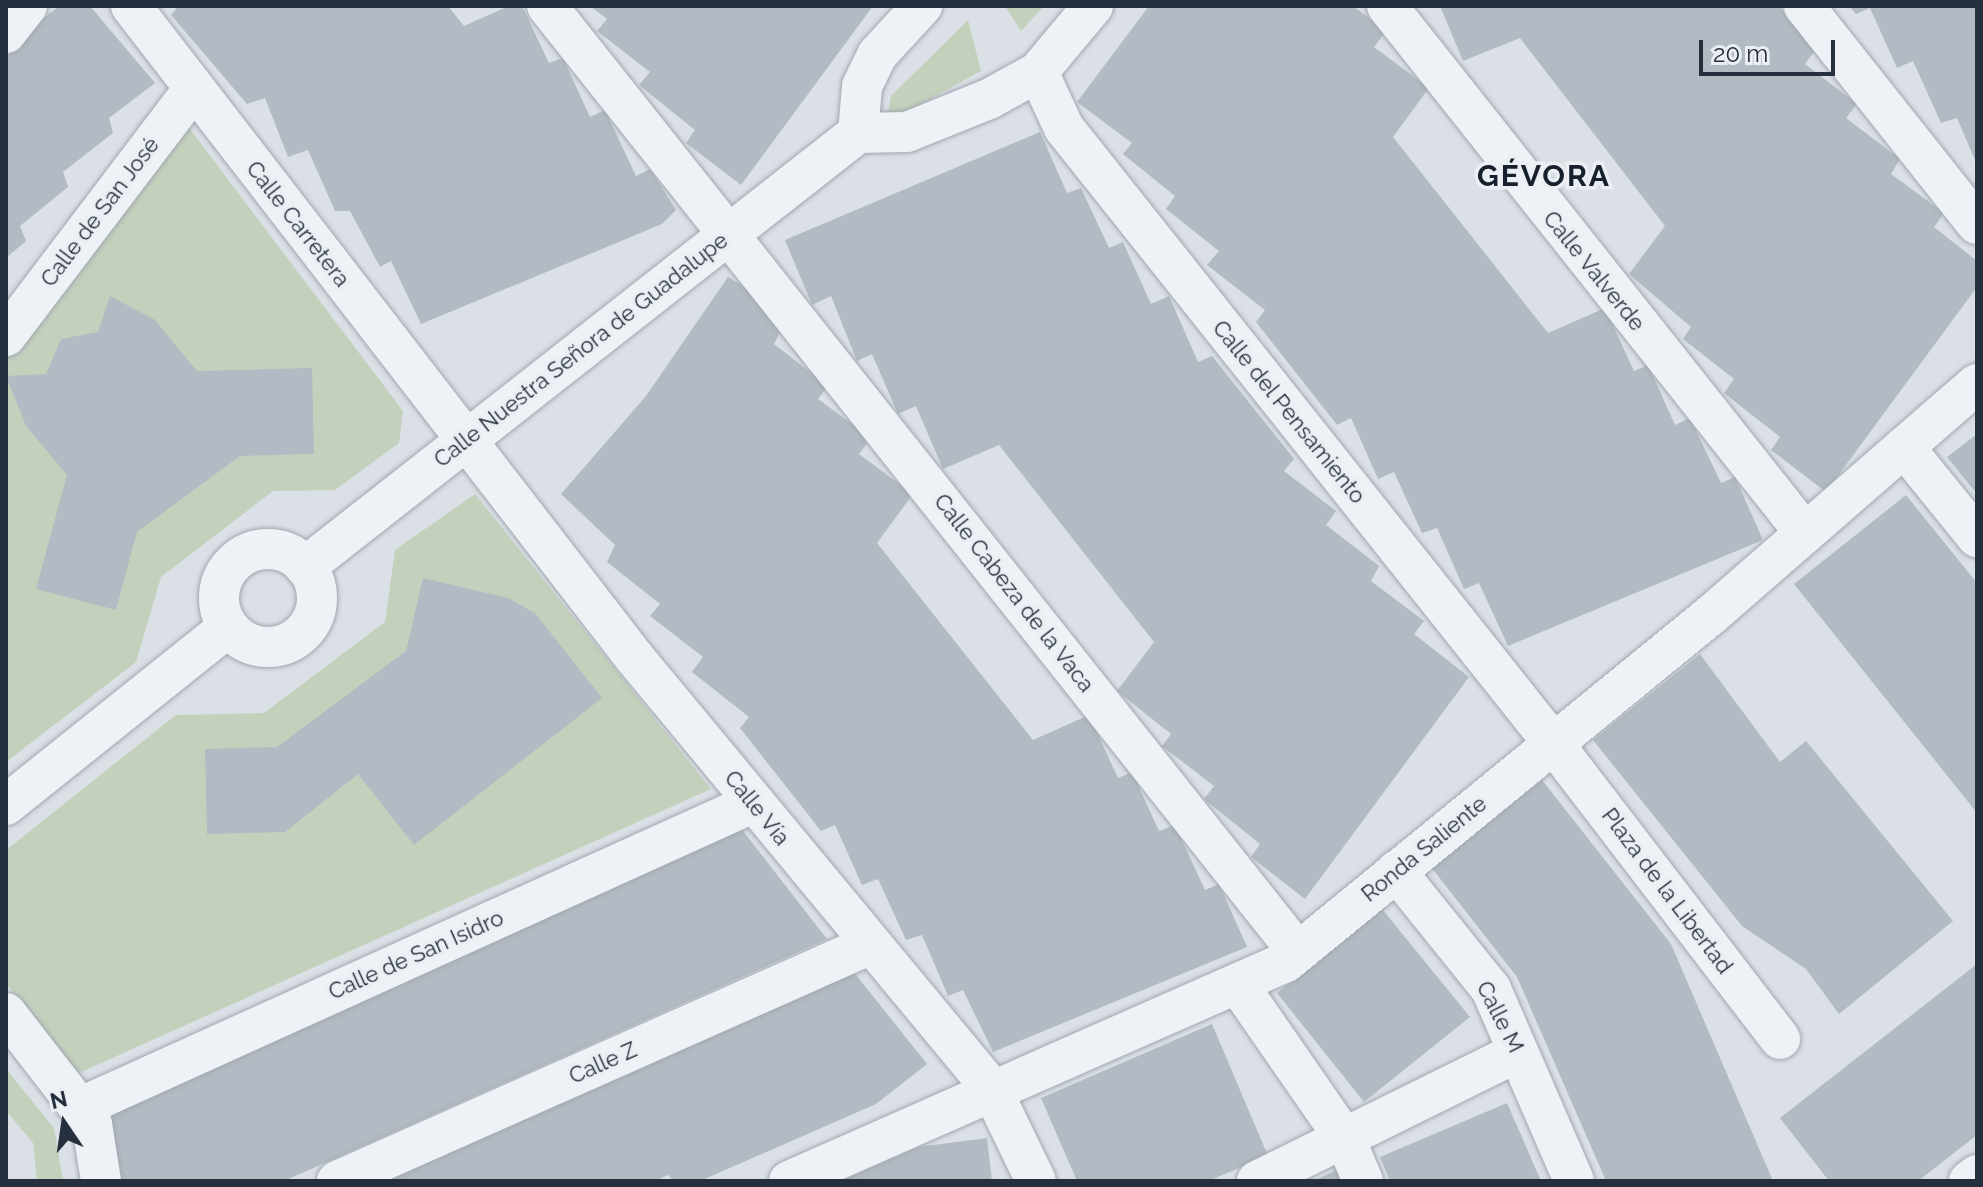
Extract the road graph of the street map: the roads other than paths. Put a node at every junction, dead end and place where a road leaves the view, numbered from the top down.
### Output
1 (27, 6) edge
2 (131, 6) edge
3 (547, 6) edge
4 (922, 6) edge
5 (1093, 6) edge
6 (1387, 6) edge
7 (1804, 6) edge
8 (6, 33) edge
9 (1038, 72) junction
10 (194, 88) junction
11 (858, 133) junction
12 (1977, 224) edge
13 (729, 235) junction
14 (6, 336) edge
15 (1977, 384) edge
16 (465, 441) junction
17 (1904, 447) junction
18 (1805, 533) junction
19 (1977, 537) edge
20 (305, 567) junction
21 (228, 627) junction
22 (1553, 743) junction
23 (753, 803) junction
24 (6, 805) edge
25 (1396, 871) junction
26 (869, 945) junction
27 (1298, 952) junction
28 (1239, 986) junction
29 (6, 1013) edge
30 (1780, 1039) dead end
31 (1518, 1052) junction
32 (991, 1088) junction
33 (79, 1108) junction
34 (1345, 1139) junction
35 (1977, 1175) edge
36 (101, 1181) edge
37 (337, 1181) edge
38 (789, 1181) edge
39 (1036, 1181) edge
40 (1257, 1181) edge
41 (1363, 1181) edge
42 (1574, 1181) edge
43 (1969, 1181) edge

1 - 8 street
2 - 10 street, Calle Carretera
3 - 13 street, Calle Cabeza de la Vaca
4 - 11 street
5 - 9 street
6 - 18 street, Calle Valverde
7 - 12 street
9 - 11 street
9 - 22 street, Calle del Pensamiento
10 - 14 street, Calle de San José
10 - 16 street, Calle Carretera
11 - 13 street, Calle Nuestra Señora de Guadalupe
13 - 16 street, Calle Nuestra Señora de Guadalupe
13 - 27 street, Calle Cabeza de la Vaca
15 - 17 street, Ronda Saliente
16 - 20 street, Calle Nuestra Señora de Guadalupe
16 - 23 street, Calle Vía
17 - 18 street, Ronda Saliente
17 - 19 street
18 - 22 street, Ronda Saliente
20 - 21 street
20 - 21 street
21 - 24 street
22 - 25 street, Ronda Saliente
22 - 30 street, Plaza de la Libertad
23 - 26 street, Calle Vía
23 - 33 street, Calle de San Isidro
25 - 27 street, Ronda Saliente
25 - 31 street, Calle M
26 - 32 street, Calle Vía
26 - 37 street, Calle Z
27 - 28 street, Ronda Saliente
28 - 32 street, Ronda Saliente
28 - 34 street
29 - 33 street
31 - 34 street
31 - 42 street, Calle M
32 - 38 street, Ronda Saliente
32 - 39 street, Calle Vía
33 - 36 street
34 - 40 street
34 - 41 street
35 - 43 street

